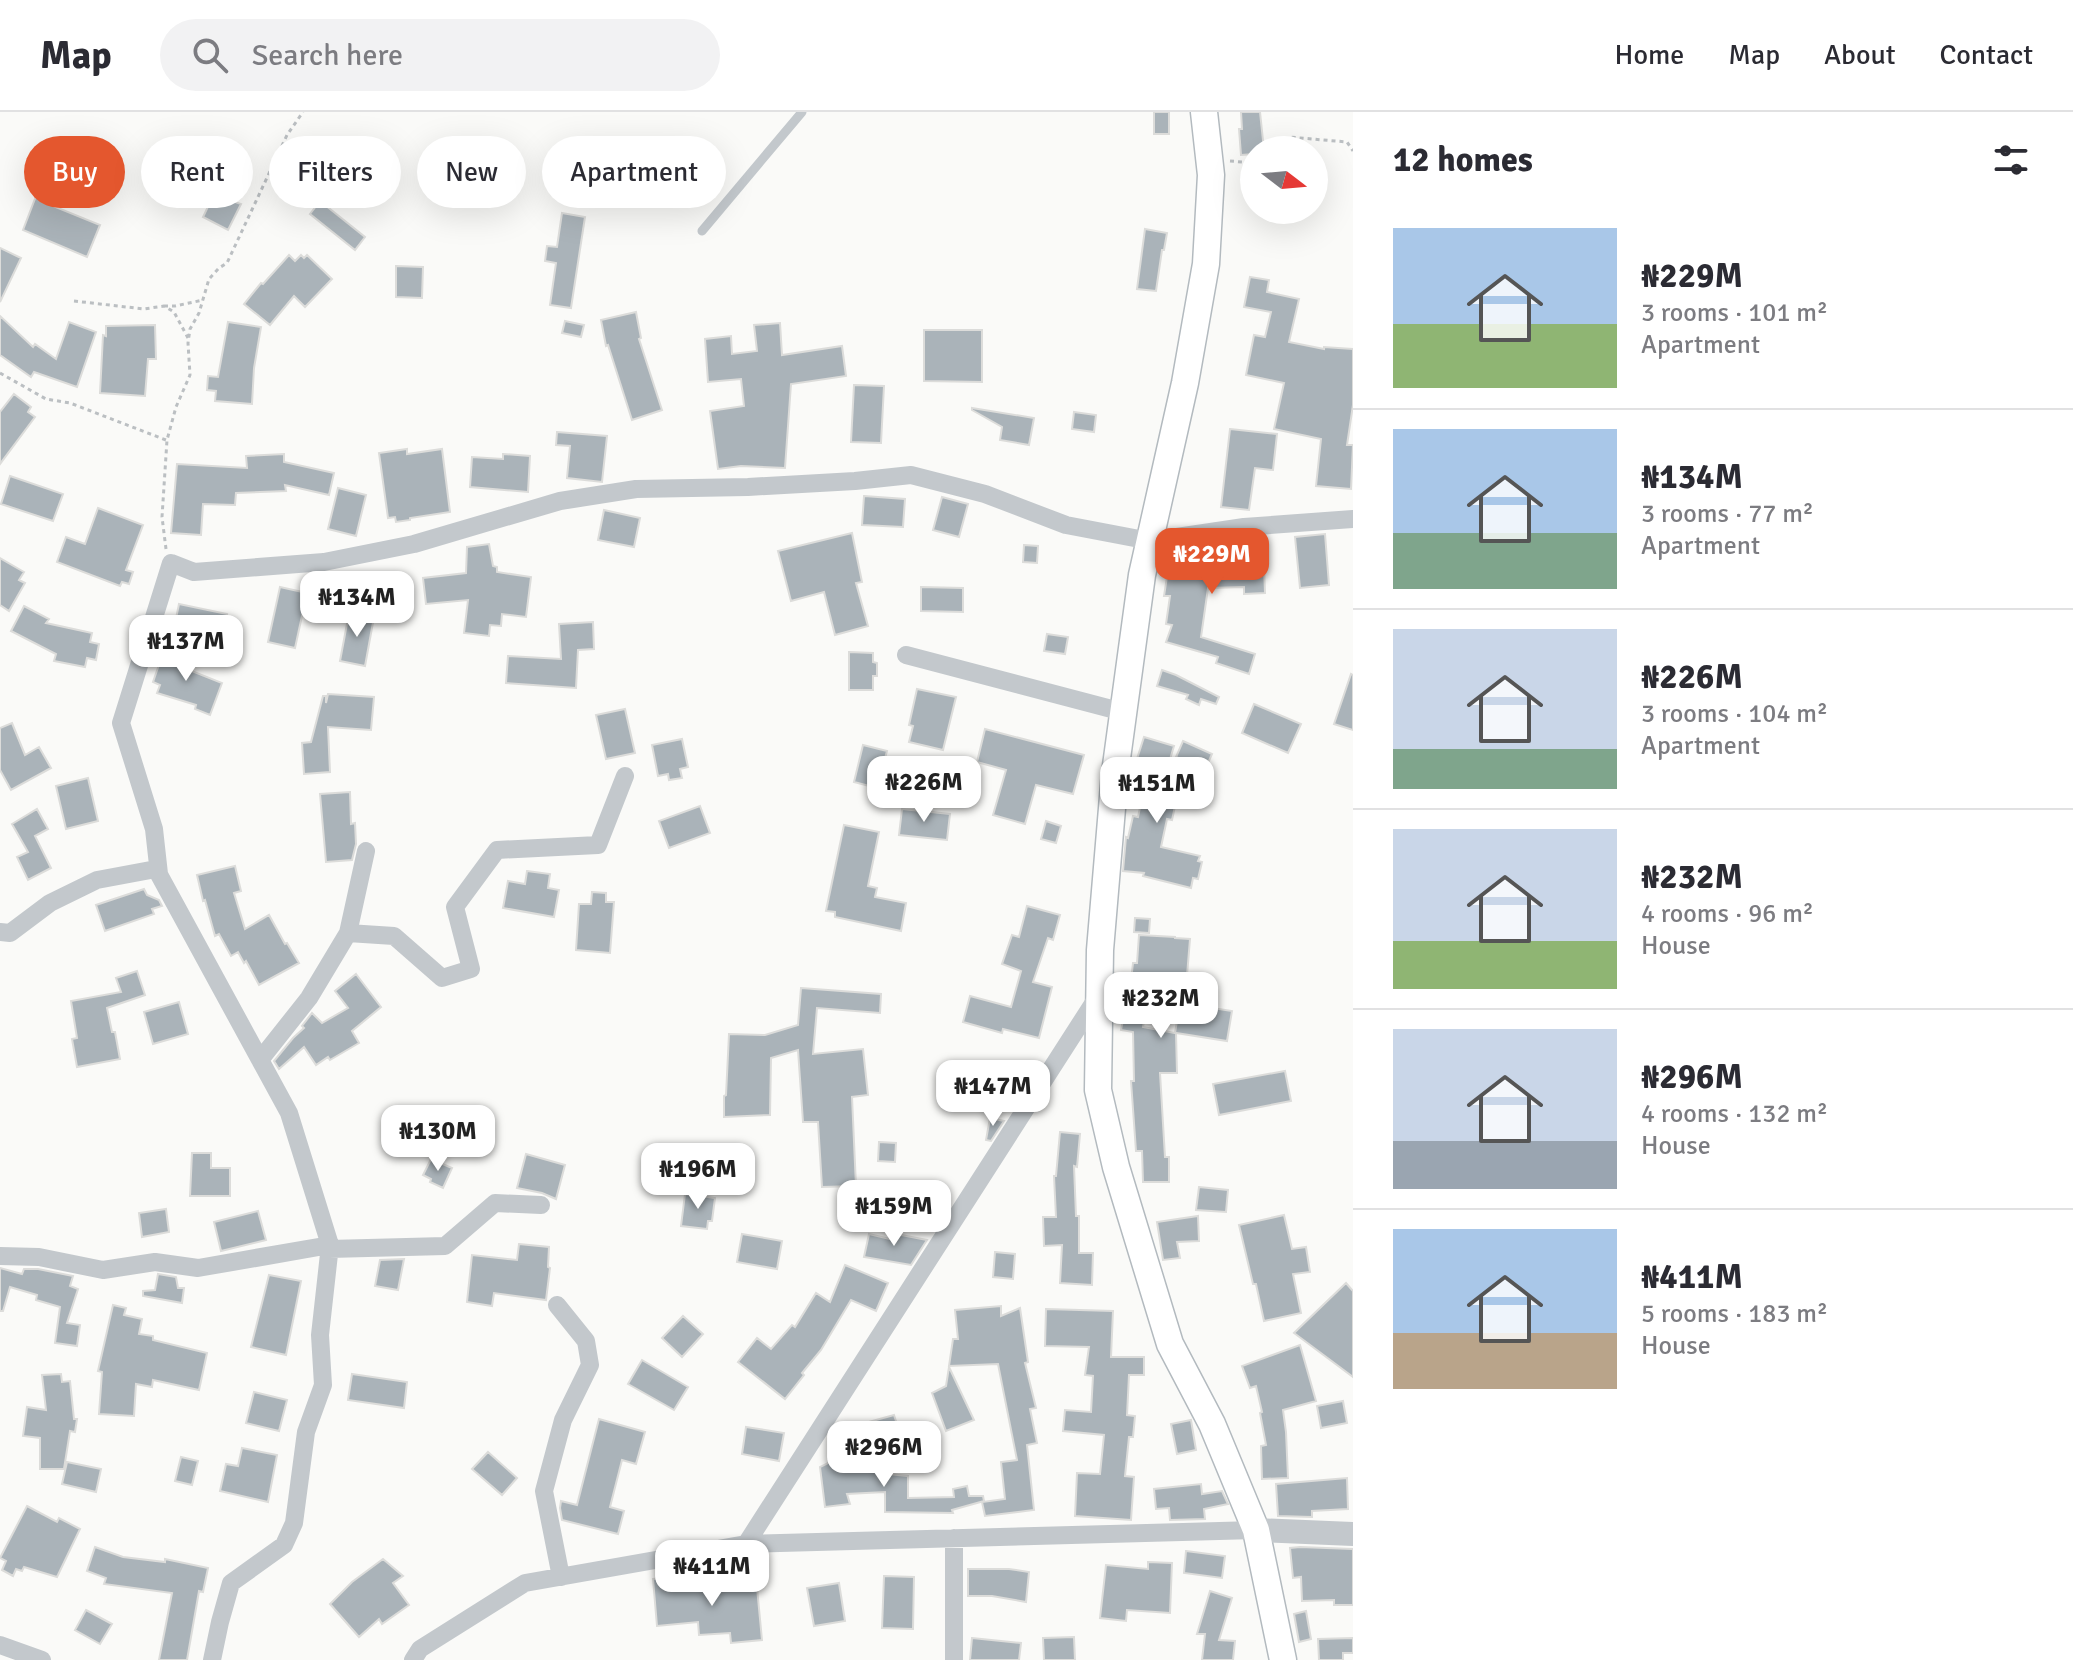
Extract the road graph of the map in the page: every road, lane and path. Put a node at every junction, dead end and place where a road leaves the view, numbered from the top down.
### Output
1 (303, 112) edge
2 (802, 112) edge
3 (1204, 112) edge
4 (1328, 140) edge
5 (1353, 151) edge
6 (702, 231) dead end
7 (203, 300) junction
8 (74, 301) dead end
9 (164, 306) junction
10 (188, 338) junction
11 (0, 373) edge
12 (167, 440) junction
13 (1353, 519) edge
14 (1150, 541) junction
15 (171, 563) junction
16 (906, 655) dead end
17 (1123, 712) junction
18 (625, 776) dead end
19 (366, 851) dead end
20 (159, 874) junction
21 (0, 932) edge
22 (348, 933) junction
23 (1099, 994) junction
24 (260, 1060) junction
25 (541, 1205) dead end
26 (329, 1247) junction
27 (0, 1256) edge
28 (557, 1305) dead end
29 (1256, 1530) junction
30 (1353, 1534) edge
31 (954, 1538) junction
32 (746, 1544) junction
33 (561, 1577) junction
34 (0, 1645) edge
35 (42, 1660) edge
36 (212, 1660) edge
37 (413, 1660) edge
38 (954, 1660) edge
39 (1283, 1660) edge

1 - 7 path
2 - 6 lane
3 - 14 main road
4 - 5 path
7 - 9 path
7 - 10 path
8 - 9 path
9 - 10 path
10 - 12 path
11 - 12 path
12 - 15 path
13 - 14 street
14 - 15 street
14 - 17 main road
15 - 20 street
16 - 17 street
17 - 23 main road
18 - 22 street
19 - 22 street
20 - 21 street
20 - 24 street
22 - 24 street
23 - 29 main road
23 - 32 street
24 - 26 street
25 - 26 street
26 - 27 street
26 - 36 street
28 - 33 street
29 - 30 street
29 - 31 street
29 - 39 main road
31 - 32 street
31 - 38 street
32 - 33 street
33 - 37 street
34 - 35 street

